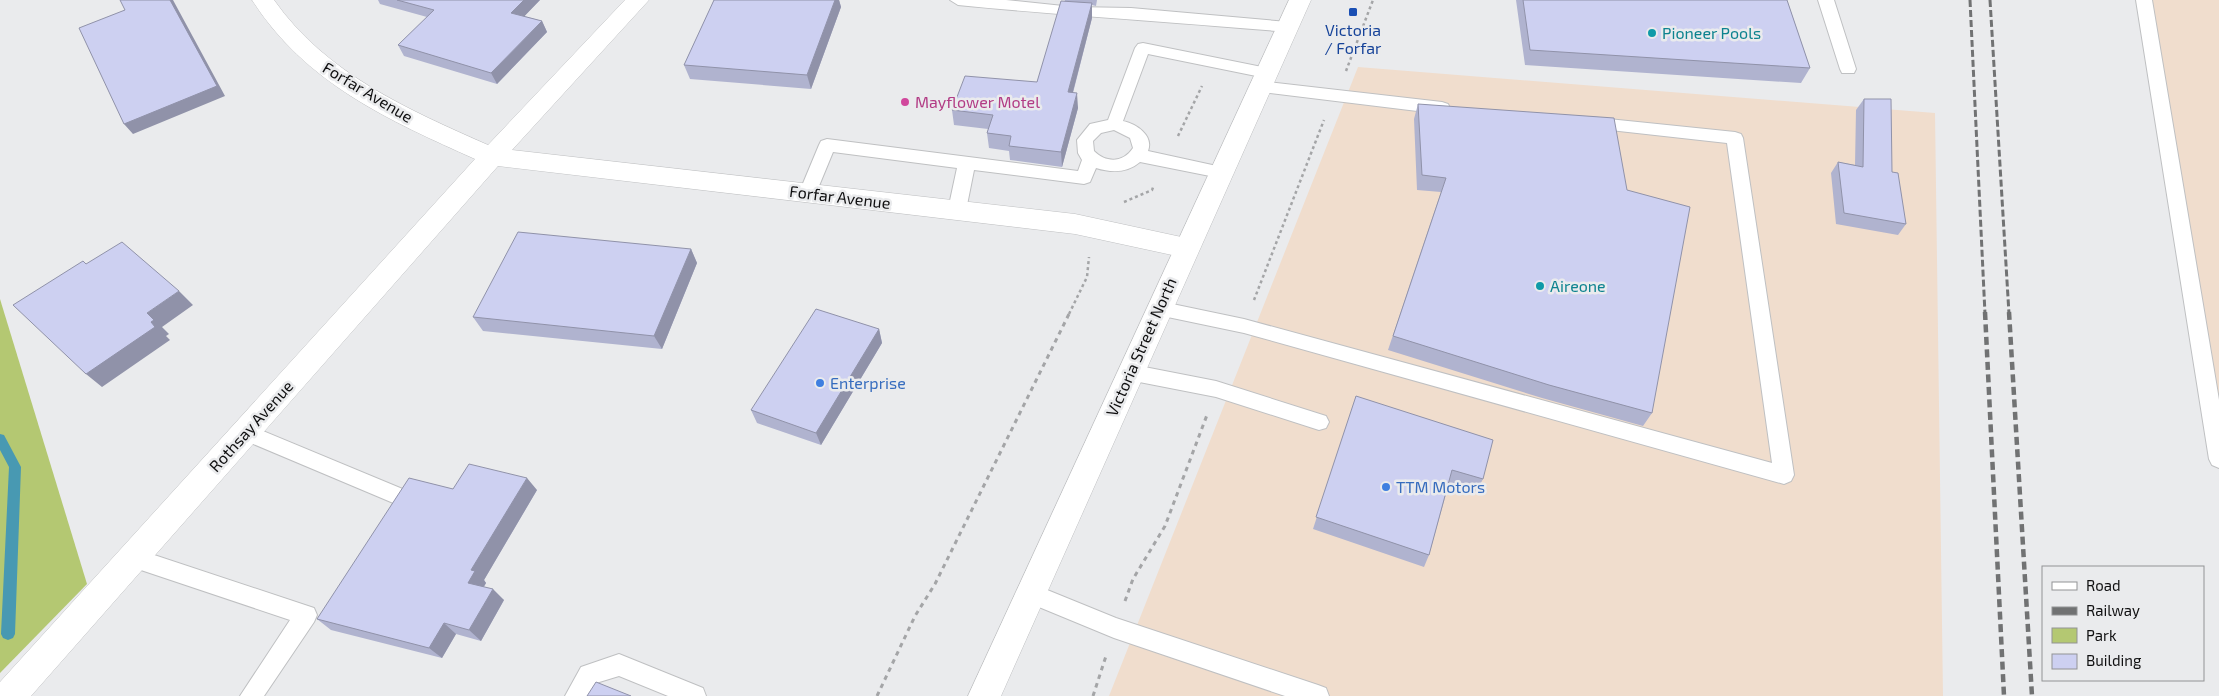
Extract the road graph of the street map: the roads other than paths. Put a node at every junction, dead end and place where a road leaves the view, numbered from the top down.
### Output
1 (263, 0) edge
2 (638, 0) edge
3 (958, 0) edge
4 (1300, 0) edge
5 (1826, 0) edge
6 (2144, 0) edge
7 (1133, 6) edge
8 (1288, 26) junction
9 (1848, 69) dead end
10 (1263, 80) junction
11 (1461, 110) edge
12 (1569, 121) edge
13 (1114, 124) junction
14 (1138, 155) junction
15 (494, 157) junction
16 (1090, 159) junction
17 (967, 162) junction
18 (1220, 172) junction
19 (808, 193) junction
20 (957, 210) junction
21 (1186, 248) junction
22 (1158, 308) junction
23 (1129, 372) junction
24 (1319, 422) dead end
25 (246, 432) junction
26 (2219, 459) edge
27 (398, 496) edge
28 (133, 558) junction
29 (1030, 594) junction
30 (9, 696) edge
31 (252, 696) edge
32 (576, 696) edge
33 (695, 696) edge
34 (984, 696) edge
35 (1318, 696) edge

1 - 15 street, Forfar Avenue
2 - 15 street
3 - 7 lane
4 - 8 street, Victoria Street North
5 - 9 lane
6 - 26 lane
7 - 8 lane
8 - 10 street, Victoria Street North
10 - 11 lane
10 - 13 lane
10 - 18 street, Victoria Street North
12 - 22 lane
13 - 14 lane
13 - 16 lane
14 - 16 lane
14 - 18 lane
15 - 19 street, Forfar Avenue
15 - 25 street, Rothsay Avenue
16 - 17 lane
17 - 19 lane
17 - 20 lane
18 - 21 street, Victoria Street North
19 - 20 street, Forfar Avenue
20 - 21 street, Forfar Avenue
21 - 22 street, Victoria Street North
22 - 23 street, Victoria Street North
23 - 24 lane
23 - 29 street, Victoria Street North
25 - 27 lane
25 - 28 street, Rothsay Avenue
28 - 30 street, Rothsay Avenue
28 - 31 lane
29 - 34 street, Victoria Street North
29 - 35 lane
32 - 33 lane

